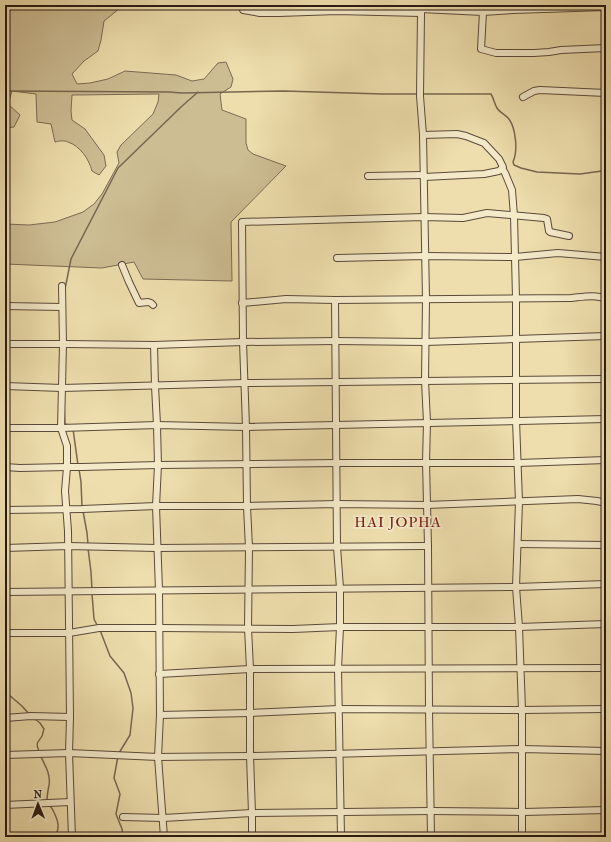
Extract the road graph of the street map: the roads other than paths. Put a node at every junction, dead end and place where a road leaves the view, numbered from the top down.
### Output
1 (242, 5) edge
2 (606, 7) edge
3 (337, 8) edge
4 (513, 8) edge
5 (421, 9) edge
6 (483, 12) junction
7 (606, 48) edge
8 (606, 93) edge
9 (523, 97) dead end
10 (423, 135) junction
11 (502, 168) junction
12 (368, 176) dead end
13 (423, 176) junction
14 (514, 216) junction
15 (424, 217) junction
16 (569, 236) dead end
17 (425, 256) junction
18 (515, 257) junction
19 (606, 257) edge
20 (337, 258) dead end
21 (122, 265) dead end
22 (62, 286) dead end
23 (516, 298) junction
24 (426, 299) junction
25 (606, 299) edge
26 (335, 300) junction
27 (242, 303) junction
28 (152, 305) dead end
29 (5, 306) edge
30 (62, 307) junction
31 (606, 336) edge
32 (516, 339) junction
33 (336, 341) junction
34 (243, 342) junction
35 (425, 342) junction
36 (5, 344) edge
37 (63, 344) junction
38 (154, 345) junction
39 (606, 379) edge
40 (516, 380) junction
41 (425, 381) junction
42 (244, 383) junction
43 (336, 383) junction
44 (5, 386) edge
45 (155, 386) junction
46 (62, 388) junction
47 (606, 419) edge
48 (516, 420) junction
49 (427, 422) junction
50 (336, 424) junction
51 (157, 425) junction
52 (246, 427) junction
53 (5, 428) edge
54 (61, 428) junction
55 (606, 460) edge
56 (426, 462) junction
57 (337, 463) junction
58 (518, 463) junction
59 (246, 464) junction
60 (158, 465) junction
61 (67, 466) junction
62 (5, 467) edge
63 (519, 502) junction
64 (606, 503) edge
65 (337, 504) junction
66 (427, 505) junction
67 (156, 506) junction
68 (247, 506) junction
69 (67, 509) junction
70 (5, 510) edge
71 (518, 544) junction
72 (606, 544) edge
73 (68, 546) junction
74 (428, 546) junction
75 (337, 547) junction
76 (5, 548) edge
77 (157, 548) junction
78 (249, 548) junction
79 (606, 584) edge
80 (516, 587) junction
81 (340, 588) junction
82 (428, 588) junction
83 (159, 590) junction
84 (249, 590) junction
85 (69, 591) junction
86 (5, 592) edge
87 (606, 624) edge
88 (340, 627) junction
89 (429, 627) junction
90 (519, 627) junction
91 (159, 628) junction
92 (248, 628) junction
93 (5, 633) edge
94 (69, 633) junction
95 (520, 668) junction
96 (606, 668) edge
97 (250, 669) junction
98 (338, 669) junction
99 (429, 669) junction
100 (159, 674) junction
101 (339, 709) junction
102 (606, 709) edge
103 (429, 710) junction
104 (522, 710) junction
105 (249, 713) junction
106 (160, 715) junction
107 (70, 717) junction
108 (5, 718) edge
109 (522, 749) junction
110 (606, 750) edge
111 (430, 751) junction
112 (340, 753) junction
113 (69, 754) junction
114 (5, 755) edge
115 (250, 756) junction
116 (158, 757) junction
117 (70, 802) junction
118 (5, 805) edge
119 (606, 810) edge
120 (432, 811) junction
121 (341, 812) junction
122 (523, 812) junction
123 (252, 814) junction
124 (123, 817) dead end
125 (163, 818) junction
126 (72, 837) edge
127 (164, 837) edge
128 (252, 837) edge
129 (341, 837) edge
130 (431, 837) edge
131 (522, 837) edge

1 - 3 street
2 - 4 street
3 - 5 street
4 - 6 street
5 - 6 street
5 - 10 street
6 - 7 street
8 - 9 street
10 - 11 street
10 - 13 street
11 - 13 street
11 - 14 street
12 - 13 street
13 - 15 street
14 - 15 street
14 - 16 street
14 - 18 street
15 - 17 street
15 - 27 street
17 - 18 street
17 - 20 street
17 - 24 street
18 - 19 street
18 - 23 street
21 - 28 street
22 - 30 street
23 - 24 street
23 - 25 street
23 - 32 street
24 - 26 street
24 - 35 street
26 - 27 street
26 - 33 street
27 - 34 street
29 - 30 street
30 - 37 street
31 - 32 street
32 - 35 street
32 - 40 street
33 - 34 street
33 - 35 street
33 - 43 street
34 - 38 street
34 - 42 street
35 - 41 street
36 - 37 street
37 - 38 street
37 - 46 street
38 - 45 street
39 - 40 street
40 - 41 street
40 - 48 street
41 - 43 street
41 - 49 street
42 - 43 street
42 - 45 street
42 - 52 street
43 - 50 street
44 - 46 street
45 - 46 street
45 - 51 street
46 - 54 street
47 - 48 street
48 - 49 street
48 - 58 street
49 - 50 street
49 - 56 street
50 - 52 street
50 - 57 street
51 - 52 street
51 - 54 street
51 - 60 street
52 - 59 street
53 - 54 street
54 - 61 street
55 - 58 street
56 - 57 street
56 - 58 street
56 - 66 street
57 - 59 street
57 - 65 street
58 - 63 street
59 - 60 street
59 - 68 street
60 - 61 street
60 - 67 street
61 - 62 street
61 - 69 street
63 - 64 street
63 - 66 street
63 - 71 street
65 - 66 street
65 - 68 street
65 - 75 street
66 - 74 street
67 - 68 street
67 - 69 street
67 - 77 street
68 - 78 street
69 - 70 street
69 - 73 street
71 - 72 street
71 - 80 street
73 - 76 street
73 - 77 street
73 - 85 street
74 - 75 street
74 - 82 street
75 - 78 street
75 - 81 street
77 - 78 street
77 - 83 street
78 - 84 street
79 - 80 street
80 - 82 street
80 - 90 street
81 - 82 street
81 - 84 street
81 - 88 street
82 - 89 street
83 - 84 street
83 - 85 street
83 - 91 street
84 - 92 street
85 - 86 street
85 - 94 street
87 - 90 street
88 - 89 street
88 - 92 street
88 - 98 street
89 - 90 street
89 - 99 street
90 - 95 street
91 - 92 street
91 - 94 street
91 - 100 street
92 - 97 street
93 - 94 street
94 - 107 street
95 - 96 street
95 - 99 street
95 - 104 street
97 - 98 street
97 - 100 street
97 - 105 street
98 - 99 street
98 - 101 street
99 - 103 street
100 - 106 street
101 - 103 street
101 - 105 street
101 - 112 street
102 - 104 street
103 - 104 street
103 - 111 street
104 - 109 street
105 - 106 street
105 - 115 street
106 - 116 street
107 - 108 street
107 - 113 street
109 - 110 street
109 - 111 street
109 - 122 street
111 - 112 street
111 - 120 street
112 - 115 street
112 - 121 street
113 - 114 street
113 - 116 street
113 - 117 street
115 - 116 street
115 - 123 street
116 - 125 street
117 - 118 street
117 - 126 street
119 - 122 street
120 - 121 street
120 - 122 street
120 - 130 street
121 - 123 street
121 - 129 street
122 - 131 street
123 - 125 street
123 - 128 street
124 - 125 street
125 - 127 street

